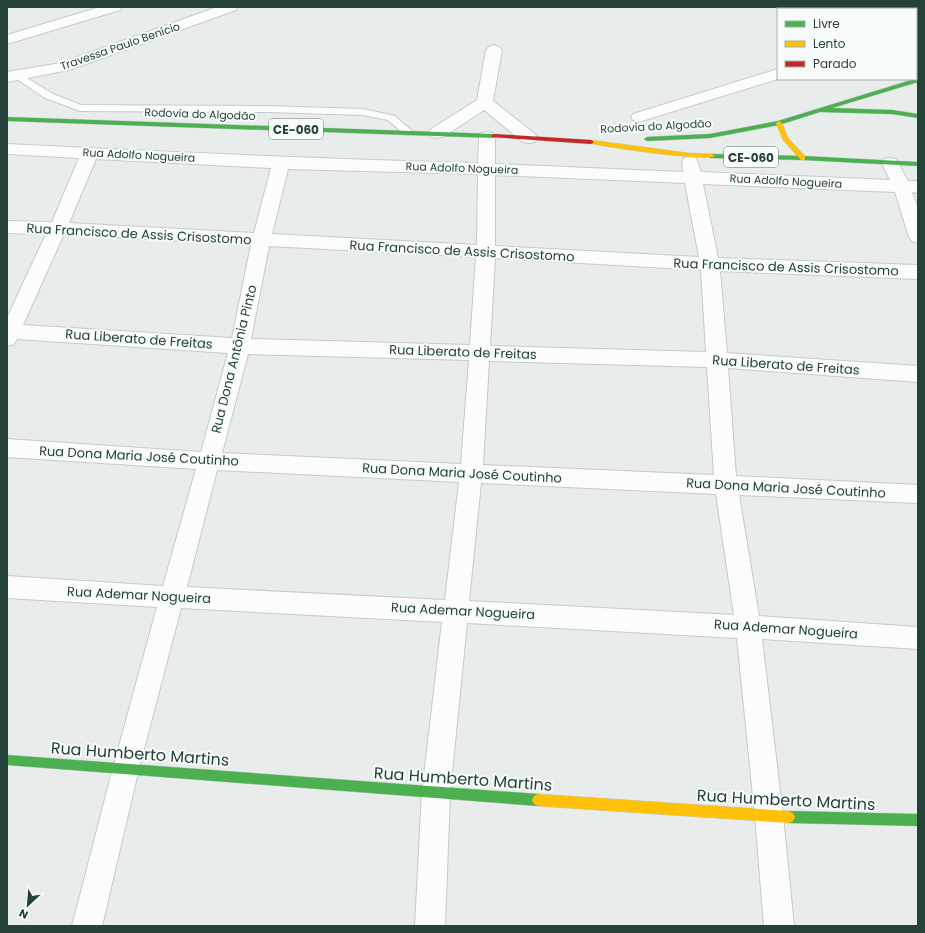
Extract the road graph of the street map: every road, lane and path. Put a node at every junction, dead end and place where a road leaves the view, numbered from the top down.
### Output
1 (115, 7) edge
2 (231, 7) edge
3 (7, 40) edge
4 (494, 50) dead end
5 (777, 74) edge
6 (12, 76) edge
7 (918, 80) edge
8 (485, 102) junction
9 (820, 110) junction
10 (918, 116) edge
11 (639, 117) dead end
12 (7, 119) edge
13 (779, 123) junction
14 (408, 132) junction
15 (437, 133) junction
16 (487, 137) junction
17 (529, 138) junction
18 (584, 141) junction
19 (7, 149) edge
20 (90, 152) junction
21 (803, 158) junction
22 (281, 163) junction
23 (890, 163) junction
24 (918, 164) edge
25 (691, 166) junction
26 (486, 169) junction
27 (910, 187) edge
28 (7, 227) edge
29 (58, 228) junction
30 (918, 237) edge
31 (261, 240) junction
32 (486, 252) junction
33 (710, 264) junction
34 (918, 272) edge
35 (8, 334) edge
36 (240, 346) junction
37 (480, 352) junction
38 (718, 360) junction
39 (918, 374) edge
40 (7, 448) edge
41 (209, 461) junction
42 (470, 473) junction
43 (726, 485) junction
44 (918, 494) edge
45 (7, 587) edge
46 (173, 598) junction
47 (456, 611) junction
48 (748, 626) junction
49 (918, 638) edge
50 (7, 760) edge
51 (126, 768) junction
52 (436, 793) junction
53 (769, 816) junction
54 (918, 820) edge
55 (87, 926) edge
56 (430, 926) edge
57 (779, 926) edge

1 - 3 street
2 - 6 street, Travessa Paulo Benício
4 - 8 street
5 - 11 street
6 - 14 lane
7 - 9 main road
8 - 15 street
8 - 17 street
9 - 10 main road, Rodovia do Algodão
9 - 13 main road, Rodovia do Algodão
12 - 14 main road, Rodovia do Algodão / CE-060
13 - 18 main road, Rodovia do Algodão
13 - 21 main road
14 - 15 main road, Rodovia do Algodão / CE-060
15 - 16 main road, Rodovia do Algodão / CE-060
16 - 17 main road, Rodovia do Algodão / CE-060
16 - 26 street
17 - 18 main road, Rodovia do Algodão / CE-060
18 - 25 main road, Rodovia do Algodão / CE-060
19 - 20 street, Rua Adolfo Nogueira
20 - 22 street, Rua Adolfo Nogueira
20 - 29 street
21 - 23 main road, Rodovia do Algodão / CE-060
21 - 25 main road, Rodovia do Algodão / CE-060
22 - 26 street, Rua Adolfo Nogueira
22 - 31 street, Rua Dona Antônia Pinto
23 - 24 main road, Rodovia do Algodão / CE-060
23 - 27 street
25 - 26 street, Rua Adolfo Nogueira
25 - 27 street, Rua Adolfo Nogueira
25 - 33 street
26 - 32 street
27 - 30 street
28 - 29 street, Rua Francisco de Assis Crisostomo
29 - 31 street, Rua Francisco de Assis Crisostomo
29 - 35 street
31 - 32 street, Rua Francisco de Assis Crisostomo
31 - 36 street, Rua Dona Antônia Pinto
32 - 33 street, Rua Francisco de Assis Crisostomo
32 - 37 street
33 - 34 street, Rua Francisco de Assis Crisostomo
33 - 38 street
35 - 36 street, Rua Liberato de Freitas
36 - 37 street, Rua Liberato de Freitas
36 - 41 street, Rua Dona Antônia Pinto
37 - 38 street, Rua Liberato de Freitas
37 - 42 street
38 - 39 street, Rua Liberato de Freitas
38 - 43 street
40 - 41 street, Rua Dona Maria José Coutinho
41 - 42 street, Rua Dona Maria José Coutinho
41 - 46 street, Rua Dona Antônia Pinto
42 - 43 street, Rua Dona Maria José Coutinho
42 - 47 street
43 - 44 street, Rua Dona Maria José Coutinho
43 - 48 street
45 - 46 street, Rua Ademar Nogueira
46 - 47 street, Rua Ademar Nogueira
46 - 51 street, Rua Dona Antônia Pinto
47 - 48 street, Rua Ademar Nogueira
47 - 52 street
48 - 49 street, Rua Ademar Nogueira
48 - 53 street
50 - 51 main road, Rua Humberto Martins
51 - 52 main road, Rua Humberto Martins
51 - 55 street, Rua Dona Antônia Pinto
52 - 53 main road, Rua Humberto Martins
52 - 56 street
53 - 54 main road, Rua Humberto Martins
53 - 57 street

